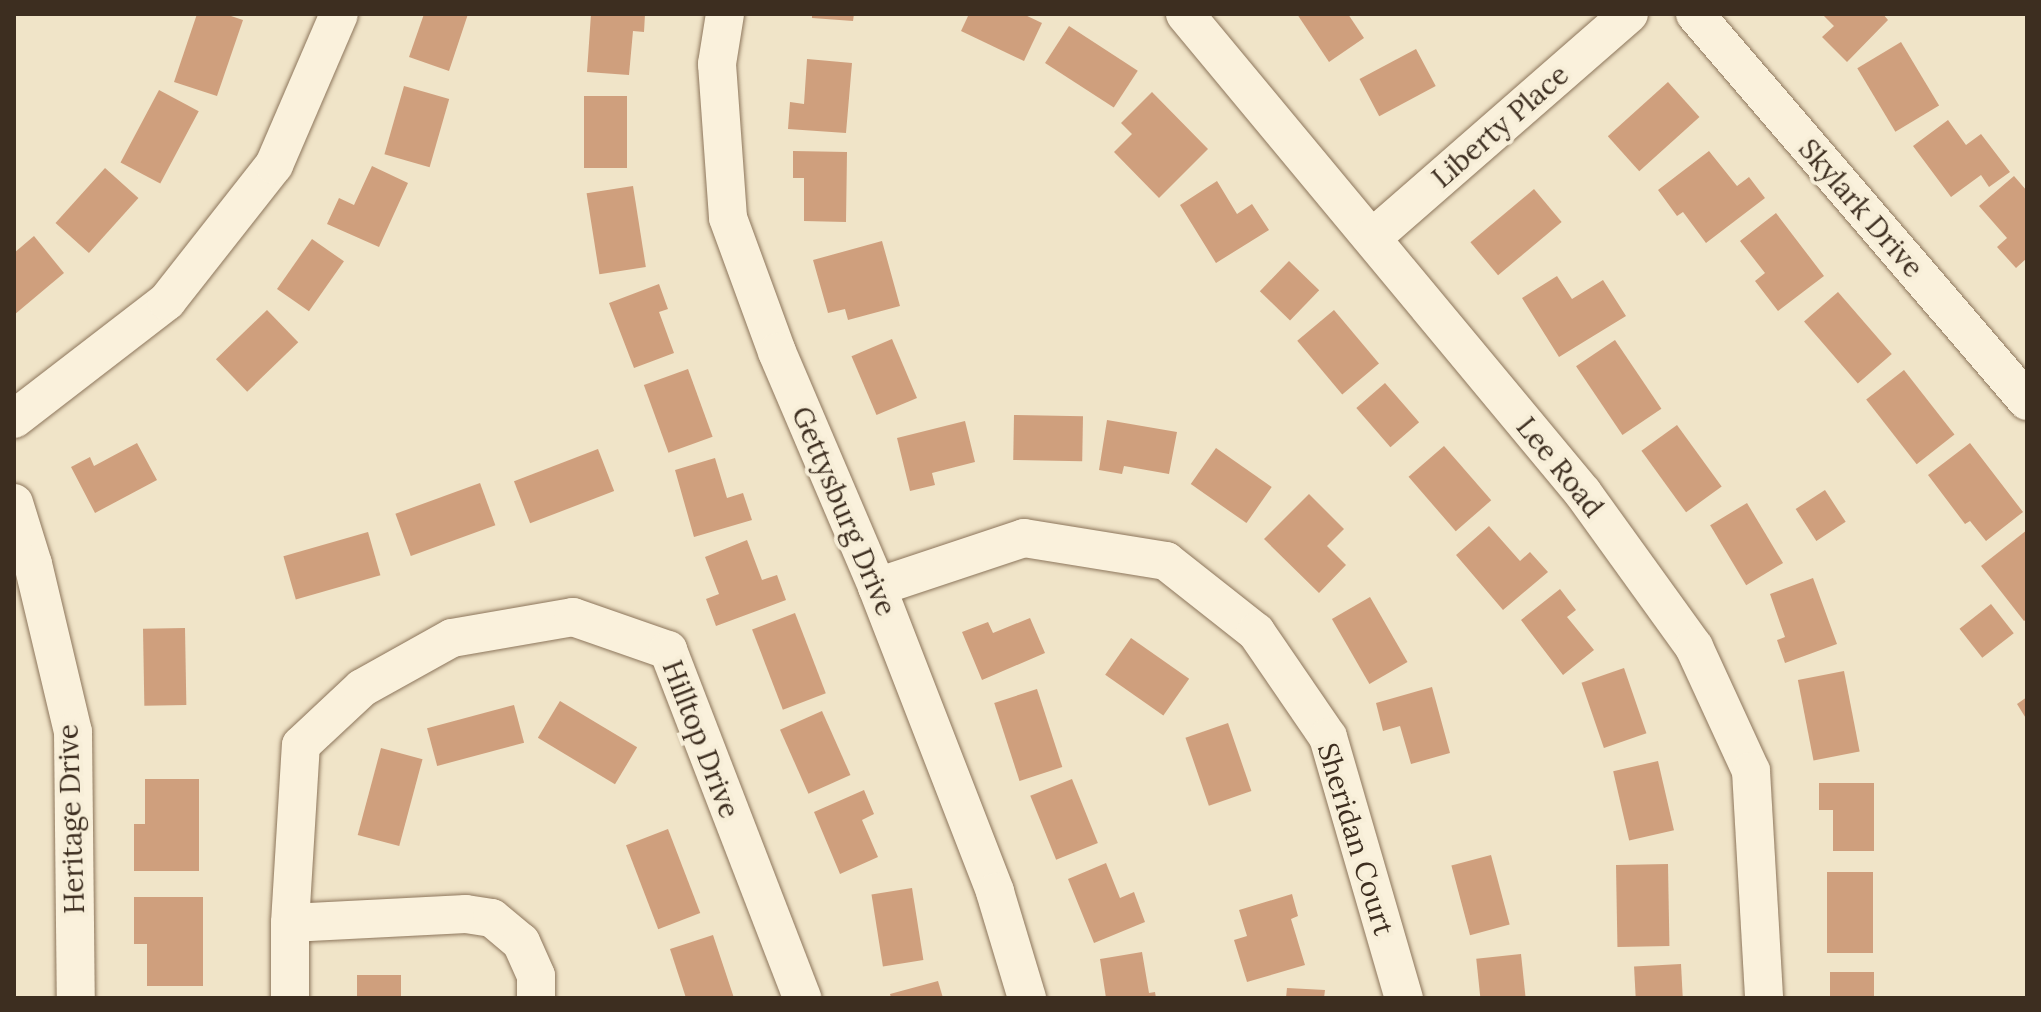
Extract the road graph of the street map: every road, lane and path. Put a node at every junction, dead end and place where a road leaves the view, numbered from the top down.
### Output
1 (339, 14) edge
2 (725, 14) edge
3 (1185, 14) edge
4 (1629, 14) edge
5 (1695, 14) edge
6 (1372, 238) junction
7 (2027, 401) edge
8 (14, 419) edge
9 (14, 503) edge
10 (877, 587) junction
11 (290, 923) junction
12 (76, 998) edge
13 (290, 998) edge
14 (536, 998) edge
15 (802, 998) edge
16 (1027, 998) edge
17 (1404, 998) edge
18 (1764, 998) edge

1 - 8 street
2 - 10 street, Gettysburg Drive
3 - 6 street, Lee Road
4 - 6 street, Liberty Place
5 - 7 street, Skylark Drive
6 - 18 street, Lee Road
9 - 12 street, Heritage Drive
10 - 16 street, Gettysburg Drive
10 - 17 street, Sheridan Court
11 - 13 street, Hilltop Drive
11 - 14 street
11 - 15 street, Hilltop Drive

